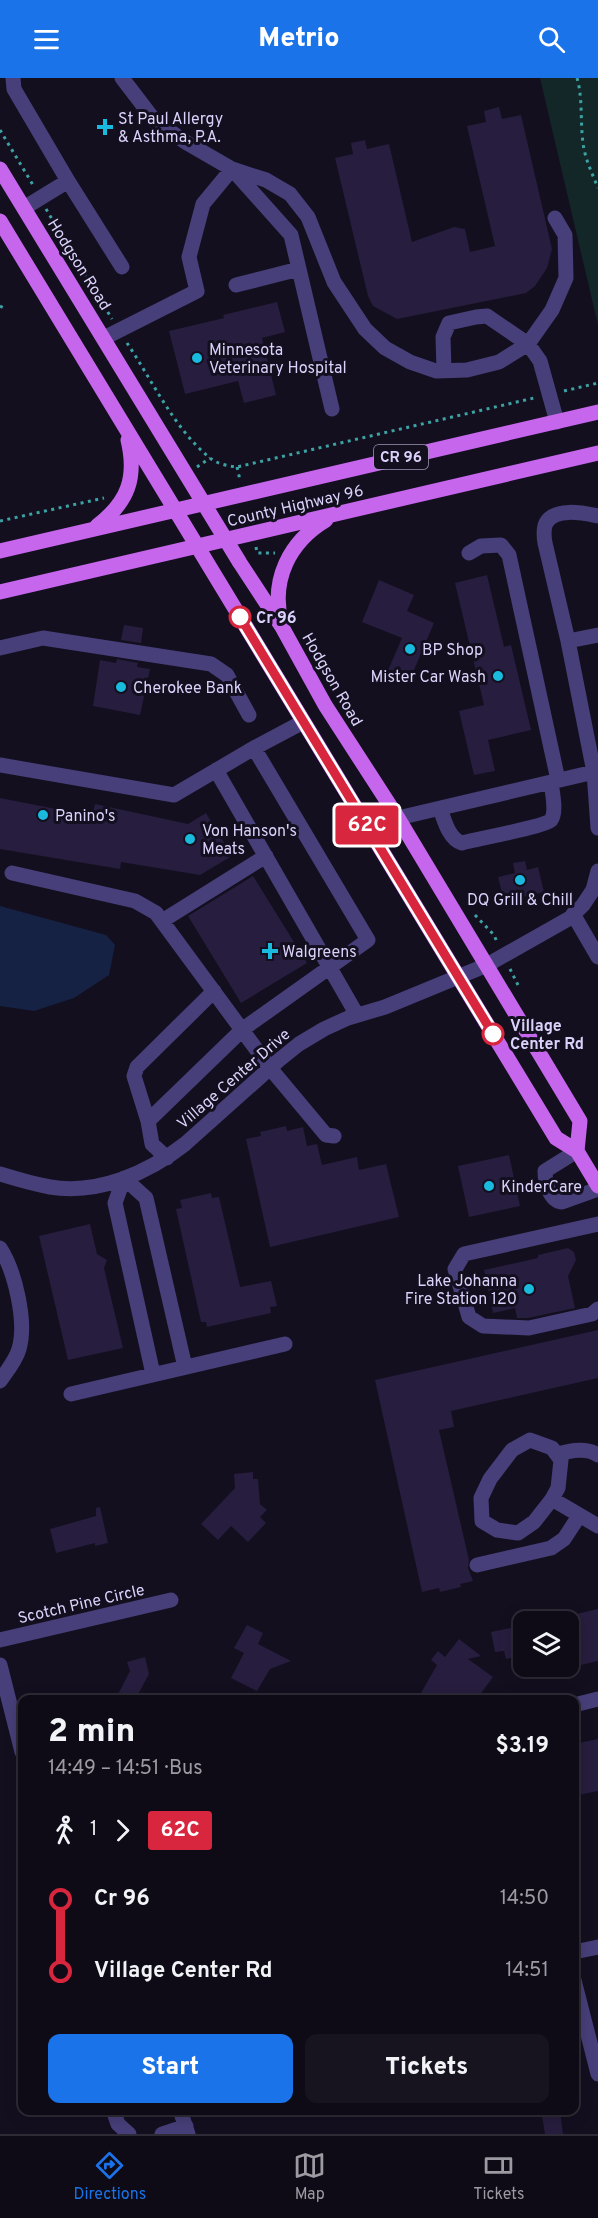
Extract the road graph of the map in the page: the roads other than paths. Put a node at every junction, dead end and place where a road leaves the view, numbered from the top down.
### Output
1 (13, 78) edge
2 (122, 78) edge
3 (0, 169) edge
4 (232, 169) junction
5 (69, 181) junction
6 (24, 208) junction
7 (555, 218) dead end
8 (0, 221) edge
9 (122, 267) dead end
10 (299, 269) junction
11 (236, 285) dead end
12 (104, 338) junction
13 (528, 344) junction
14 (444, 370) junction
15 (332, 409) dead end
16 (598, 412) edge
17 (123, 422) junction
18 (557, 422) junction
19 (598, 453) edge
20 (205, 502) junction
21 (174, 510) junction
22 (334, 515) junction
23 (598, 516) edge
24 (92, 529) junction
25 (226, 539) junction
26 (197, 546) junction
27 (0, 551) edge
28 (469, 553) dead end
29 (0, 592) edge
30 (282, 627) junction
31 (598, 635) edge
32 (568, 641) junction
33 (0, 648) edge
34 (249, 715) dead end
35 (303, 722) junction
36 (254, 748) junction
37 (0, 765) edge
38 (216, 770) junction
39 (596, 772) edge
40 (555, 781) junction
41 (440, 808) junction
42 (398, 818) junction
43 (598, 828) edge
44 (266, 856) junction
45 (598, 871) edge
46 (12, 873) dead end
47 (573, 914) junction
48 (162, 921) junction
49 (598, 957) edge
50 (487, 965) junction
51 (330, 967) junction
52 (458, 977) junction
53 (214, 990) junction
54 (357, 1016) junction
55 (243, 1029) junction
56 (270, 1068) junction
57 (148, 1121) junction
58 (334, 1136) dead end
59 (577, 1151) junction
60 (167, 1158) junction
61 (0, 1174) edge
62 (124, 1178) junction
63 (598, 1187) edge
64 (598, 1224) edge
65 (0, 1248) edge
66 (598, 1309) edge
67 (285, 1344) dead end
68 (185, 1367) junction
69 (153, 1374) junction
70 (0, 1381) edge
71 (71, 1394) dead end
72 (557, 1454) junction
73 (598, 1455) edge
74 (552, 1499) junction
75 (579, 1516) junction
76 (598, 1526) edge
77 (477, 1566) dead end
78 (171, 1600) dead end
79 (0, 1640) edge
80 (0, 1665) edge
81 (4, 1699) edge
82 (598, 1699) edge
83 (579, 1704) edge
84 (18, 1740) edge
85 (598, 1947) edge
86 (579, 1951) edge
87 (579, 2000) edge
88 (598, 2074) edge
89 (115, 2115) edge
90 (182, 2115) edge
91 (187, 2130) edge
92 (129, 2134) edge
93 (162, 2134) edge

1 - 5 street
2 - 4 street
3 - 6 main road, Hodgson Road
4 - 10 street
4 - 12 street
4 - 14 street
5 - 6 street
5 - 9 street
6 - 12 main road, Hodgson Road
7 - 13 street
8 - 17 main road
10 - 11 street
10 - 15 street
12 - 20 main road, Hodgson Road
13 - 14 street
13 - 14 street
13 - 18 street
16 - 18 main road, County Highway 96 / CR 96
17 - 21 main road
17 - 24 main road
18 - 20 main road, County Highway 96 / CR 96
19 - 22 main road, County Highway 96 / CR 96
20 - 21 main road, County Highway 96 / CR 96
20 - 25 main road, Hodgson Road
21 - 24 main road, County Highway 96 / CR 96
21 - 26 main road
22 - 25 main road, County Highway 96 / CR 96
22 - 30 main road
23 - 32 street
24 - 27 main road, County Highway 96 / CR 96
25 - 26 main road, County Highway 96 / CR 96
25 - 30 main road, Hodgson Road
26 - 29 main road, County Highway 96 / CR 96
26 - 35 main road
28 - 40 street
30 - 42 main road, Hodgson Road
31 - 32 street
32 - 39 street
33 - 34 street
35 - 36 street
35 - 52 main road
36 - 38 street
36 - 51 street
37 - 38 street
38 - 44 street
39 - 40 street
39 - 43 street
40 - 41 street
40 - 41 street
41 - 42 street
42 - 50 main road, Hodgson Road
44 - 48 street
44 - 51 street
45 - 47 street, Village Center Drive
46 - 48 street
47 - 49 street
47 - 50 street, Village Center Drive
48 - 53 street
50 - 52 street, Village Center Drive
50 - 59 main road, Hodgson Road
51 - 54 street
51 - 55 street
52 - 54 street, Village Center Drive
52 - 59 main road
53 - 55 street
53 - 57 street
54 - 56 street, Village Center Drive
55 - 56 street
55 - 57 street
56 - 58 street
56 - 60 street, Village Center Drive
57 - 60 street
59 - 63 main road
59 - 63 street
60 - 62 street, Village Center Drive
61 - 62 street, Village Center Drive
62 - 68 street
62 - 69 street
64 - 66 street
65 - 70 street
67 - 68 street
68 - 69 street
69 - 71 street
72 - 73 street
72 - 74 street
72 - 74 street
74 - 75 street
75 - 76 street
75 - 77 street
78 - 79 street, Scotch Pine Circle
80 - 81 street
81 - 84 street
82 - 83 street
85 - 86 street
87 - 88 street
89 - 92 street
90 - 91 street
91 - 93 street

